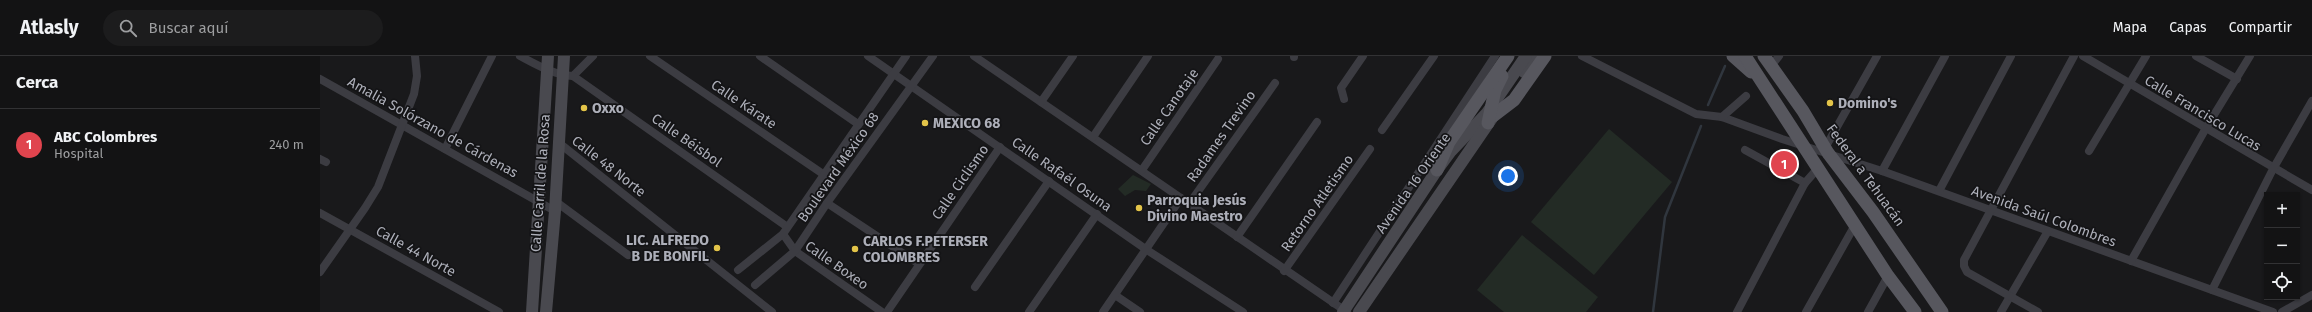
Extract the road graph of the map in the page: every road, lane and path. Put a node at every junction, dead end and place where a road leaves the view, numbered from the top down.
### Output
1 (414, 56) edge
2 (492, 56) edge
3 (520, 56) edge
4 (548, 56) edge
5 (564, 56) edge
6 (593, 56) edge
7 (650, 56) edge
8 (760, 56) edge
9 (868, 56) edge
10 (906, 56) edge
11 (933, 56) edge
12 (974, 56) edge
13 (1073, 56) edge
14 (1148, 56) edge
15 (1363, 56) edge
16 (1434, 56) edge
17 (1495, 56) edge
18 (1508, 56) edge
19 (1516, 56) edge
20 (1526, 56) edge
21 (1536, 56) edge
22 (1545, 56) edge
23 (1582, 56) edge
24 (1733, 56) edge
25 (1741, 56) edge
26 (1745, 56) edge
27 (1877, 56) edge
28 (1945, 56) edge
29 (2011, 56) edge
30 (2074, 56) edge
31 (2083, 56) edge
32 (2146, 56) edge
33 (2196, 56) edge
34 (2250, 56) edge
35 (1218, 59) dead end
36 (1771, 59) edge
37 (547, 70) junction
38 (1755, 73) junction
39 (893, 74) junction
40 (568, 76) junction
41 (320, 79) edge
42 (2237, 79) junction
43 (1275, 83) dead end
44 (2130, 84) junction
45 (911, 87) junction
46 (1746, 96) dead end
47 (1344, 99) dead end
48 (2312, 101) edge
49 (1041, 102) junction
50 (1802, 111) junction
51 (1491, 115) junction
52 (2309, 115) edge
53 (1722, 117) junction
54 (1317, 122) dead end
55 (858, 124) junction
56 (403, 125) junction
57 (2206, 128) junction
58 (1382, 130) dead end
59 (1093, 136) junction
60 (559, 143) junction
61 (1000, 147) junction
62 (1805, 147) junction
63 (445, 149) junction
64 (1370, 149) dead end
65 (1745, 150) dead end
66 (1827, 150) junction
67 (2089, 151) dead end
68 (1819, 167) junction
69 (2273, 169) junction
70 (1142, 170) junction
71 (1437, 170) junction
72 (1882, 171) junction
73 (1844, 172) junction
74 (823, 174) junction
75 (1049, 181) junction
76 (1805, 183) junction
77 (2312, 190) edge
78 (1939, 191) junction
79 (1181, 198) junction
80 (538, 200) junction
81 (827, 203) junction
82 (1189, 204) junction
83 (555, 206) junction
84 (1990, 210) junction
85 (320, 213) edge
86 (1097, 214) junction
87 (1855, 225) junction
88 (349, 228) junction
89 (784, 230) junction
90 (2048, 231) junction
91 (1237, 237) junction
92 (1147, 250) junction
93 (795, 251) junction
94 (628, 255) dead end
95 (2131, 261) junction
96 (919, 264) junction
97 (738, 270) dead end
98 (1284, 271) junction
99 (320, 272) edge
100 (1888, 276) junction
101 (755, 285) dead end
102 (975, 287) dead end
103 (2212, 290) junction
104 (1115, 295) junction
105 (2312, 295) edge
106 (2010, 297) junction
107 (1333, 303) junction
108 (1344, 311) edge
109 (1740, 311) edge
110 (499, 312) edge
111 (532, 312) edge
112 (546, 312) edge
113 (772, 312) edge
114 (882, 312) edge
115 (887, 312) edge
116 (1029, 312) edge
117 (1103, 312) edge
118 (1140, 312) edge
119 (1243, 312) edge
120 (1359, 312) edge
121 (1806, 312) edge
122 (1868, 312) edge
123 (1915, 312) edge
124 (1942, 312) edge
125 (2001, 312) edge
126 (2038, 312) edge
127 (2273, 312) edge
128 (2282, 312) edge

1 - 56 street
2 - 63 street
3 - 37 street
4 - 37 main road, Calle Carril de la Rosa
5 - 40 main road, Calle Carril de la Rosa
6 - 40 street
7 - 74 street, Calle Kárate
8 - 55 street
9 - 39 street, Calle Rafaél Osuna
10 - 39 street, Boulevard México 68
11 - 45 street, Boulevard México 68
12 - 49 street
13 - 49 street
14 - 59 street
15 - 47 street
16 - 58 street
17 - 107 street
18 - 71 main road
19 - 51 main road
20 - 51 main road, Avenida 16 Oriente
21 - 51 main road, Avenida 16 Oriente
22 - 51 main road
23 - 53 street, Avenida Saúl Colombres
24 - 38 main road
25 - 38 main road
26 - 38 main road
27 - 66 street
28 - 72 street
29 - 78 street
30 - 84 street
31 - 44 street, Calle Francisco Lucas
32 - 44 street
33 - 42 street
34 - 42 street
35 - 70 street, Calle Canotaje
36 - 50 main road, Federal a Tehuacán
37 - 40 street
37 - 80 main road, Calle Carril de la Rosa
38 - 50 main road
38 - 62 main road
39 - 45 street, Calle Rafaél Osuna
39 - 55 street, Boulevard México 68
40 - 60 main road, Calle Carril de la Rosa
40 - 89 street, Calle Béisbol
41 - 56 street, Amalia Solórzano de Cárdenas
42 - 57 street
43 - 82 street, Radames Trevino
44 - 57 street, Calle Francisco Lucas
44 - 67 street
45 - 61 street, Calle Rafaél Osuna
45 - 81 street, Boulevard México 68
46 - 53 street
48 - 52 street
49 - 59 street
50 - 66 main road, Federal a Tehuacán
51 - 71 main road, Avenida 16 Oriente
51 - 120 main road, Avenida 16 Oriente
52 - 69 street
53 - 62 street, Avenida Saúl Colombres
54 - 91 street
55 - 74 street, Boulevard México 68
56 - 63 street, Amalia Solórzano de Cárdenas
56 - 88 street
57 - 69 street, Calle Francisco Lucas
57 - 95 street
59 - 70 street
60 - 83 main road, Calle Carril de la Rosa
60 - 113 street, Calle 48 Norte
61 - 75 street, Calle Rafaél Osuna
61 - 96 street, Calle Ciclismo
62 - 66 street, Avenida Saúl Colombres
62 - 68 main road
63 - 80 street, Amalia Solórzano de Cárdenas
64 - 98 street, Retorno Atletismo
65 - 76 street
66 - 72 street, Avenida Saúl Colombres
66 - 73 main road, Federal a Tehuacán
68 - 73 main road
68 - 76 street
68 - 87 main road
69 - 77 street, Calle Francisco Lucas
69 - 103 street
70 - 79 street
71 - 108 main road, Avenida 16 Oriente
72 - 78 street, Avenida Saúl Colombres
73 - 124 main road, Federal a Tehuacán
74 - 89 street, Boulevard México 68
75 - 86 street, Calle Rafaél Osuna
75 - 102 street
76 - 109 street
78 - 84 street, Avenida Saúl Colombres
79 - 82 street
79 - 92 street
80 - 83 street, Amalia Solórzano de Cárdenas
80 - 111 main road, Calle Carril de la Rosa
81 - 93 street, Boulevard México 68
81 - 96 street
82 - 91 street
83 - 94 street, Amalia Solórzano de Cárdenas
83 - 112 main road, Calle Carril de la Rosa
84 - 90 street, Avenida Saúl Colombres
84 - 106 street
85 - 88 street, Calle 44 Norte
86 - 92 street, Calle Rafaél Osuna
86 - 116 street
87 - 100 main road
87 - 121 street
88 - 99 street
88 - 110 street, Calle 44 Norte
89 - 93 street, Calle Boxeo
89 - 97 street, Boulevard México 68
90 - 95 street, Avenida Saúl Colombres
90 - 106 street
91 - 98 street
92 - 104 street
92 - 119 street, Calle Rafaél Osuna
93 - 101 street, Boulevard México 68
93 - 114 street, Calle Boxeo
95 - 103 street, Avenida Saúl Colombres
96 - 115 street, Calle Ciclismo
98 - 107 street
100 - 122 street
100 - 123 main road
103 - 127 street, Avenida Saúl Colombres
104 - 117 street
104 - 118 street
105 - 128 street
106 - 125 street
106 - 126 street
107 - 108 street

